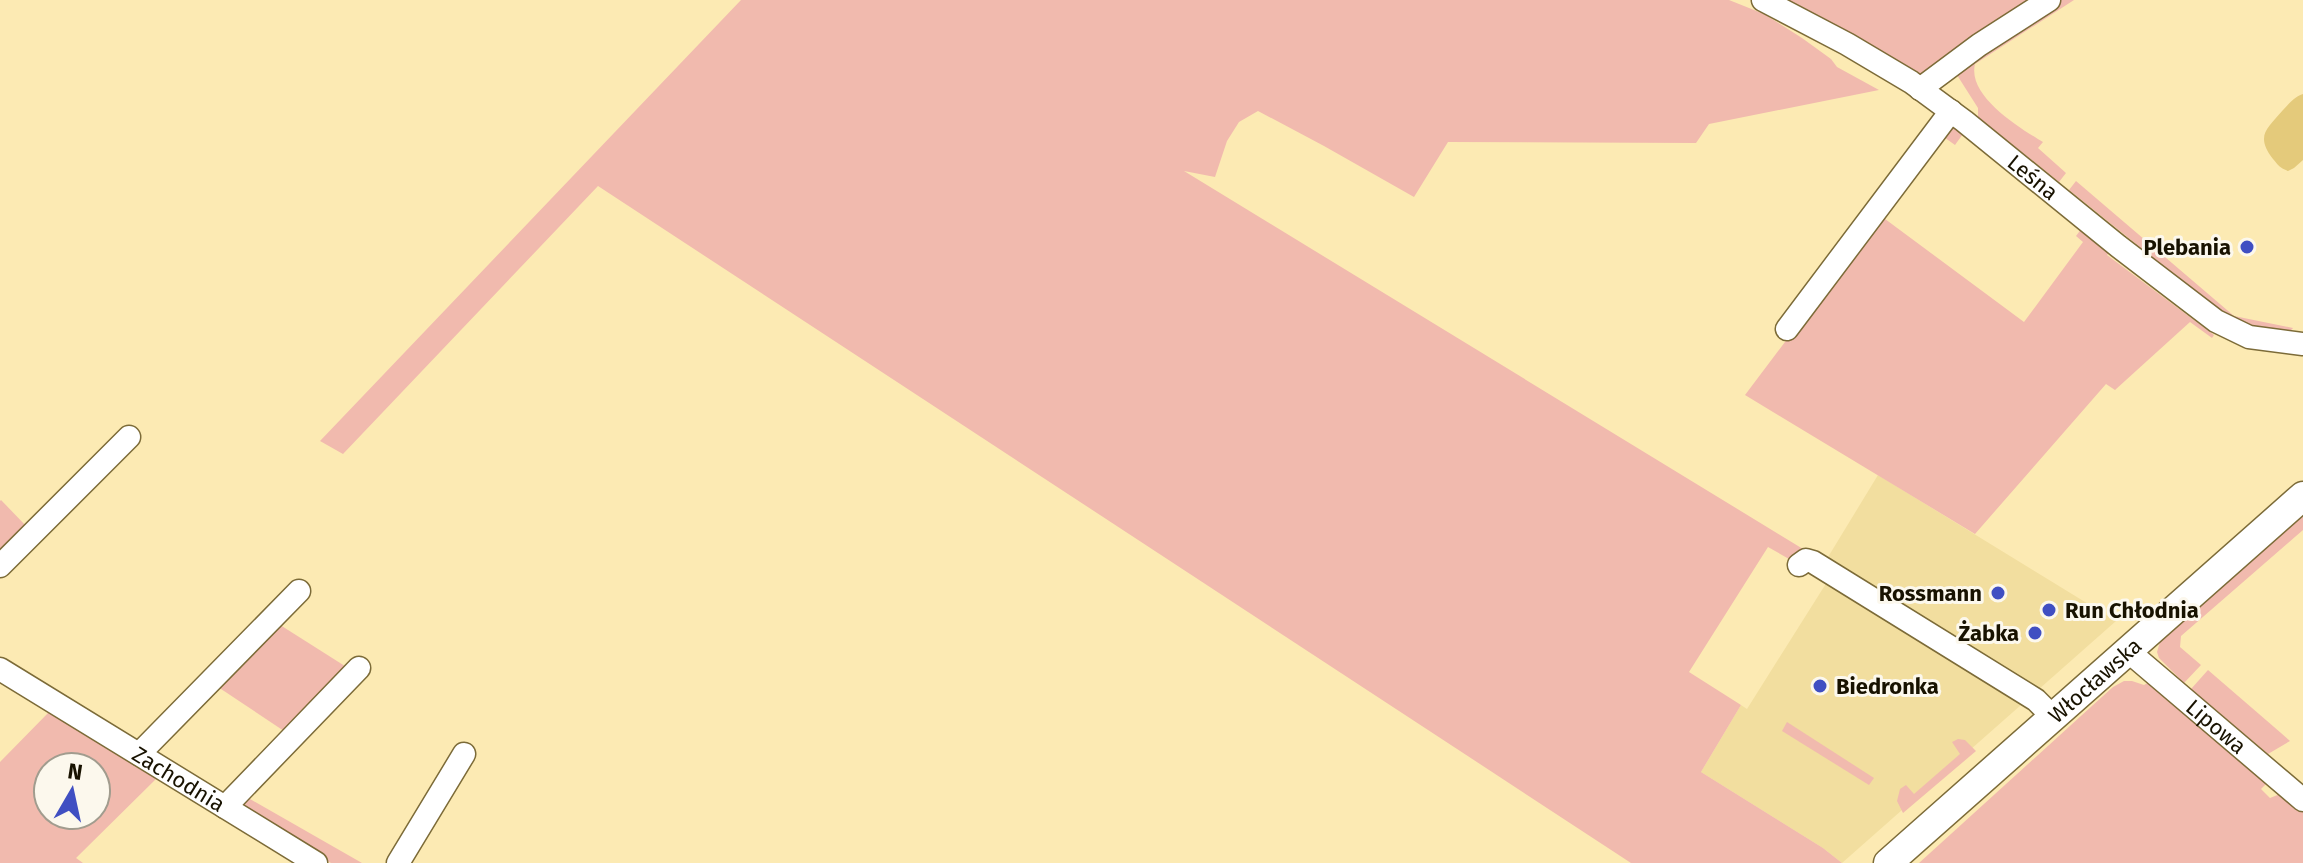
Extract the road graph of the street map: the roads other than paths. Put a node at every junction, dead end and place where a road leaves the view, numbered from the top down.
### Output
1 (1763, 0) edge
2 (2049, 0) edge
3 (1920, 89) junction
4 (1951, 111) junction
5 (1787, 329) dead end
6 (2303, 344) edge
7 (129, 437) dead end
8 (2303, 496) edge
9 (1799, 565) dead end
10 (0, 566) edge
11 (299, 591) dead end
12 (2128, 651) junction
13 (359, 668) dead end
14 (0, 669) edge
15 (2053, 717) junction
16 (139, 754) junction
17 (464, 754) dead end
18 (2303, 800) edge
19 (225, 807) junction
20 (316, 863) edge
21 (398, 863) edge
22 (1888, 863) edge

1 - 3 street, Leśna
2 - 3 street
3 - 4 street, Leśna
4 - 5 street
4 - 6 street, Leśna
7 - 10 street
8 - 12 main road, Włocławska
9 - 15 street
11 - 16 street
12 - 15 main road, Włocławska
12 - 18 street, Lipowa
13 - 19 street
14 - 16 street, Zachodnia
15 - 22 main road, Włocławska
16 - 19 street, Zachodnia
17 - 21 street
19 - 20 street, Zachodnia

